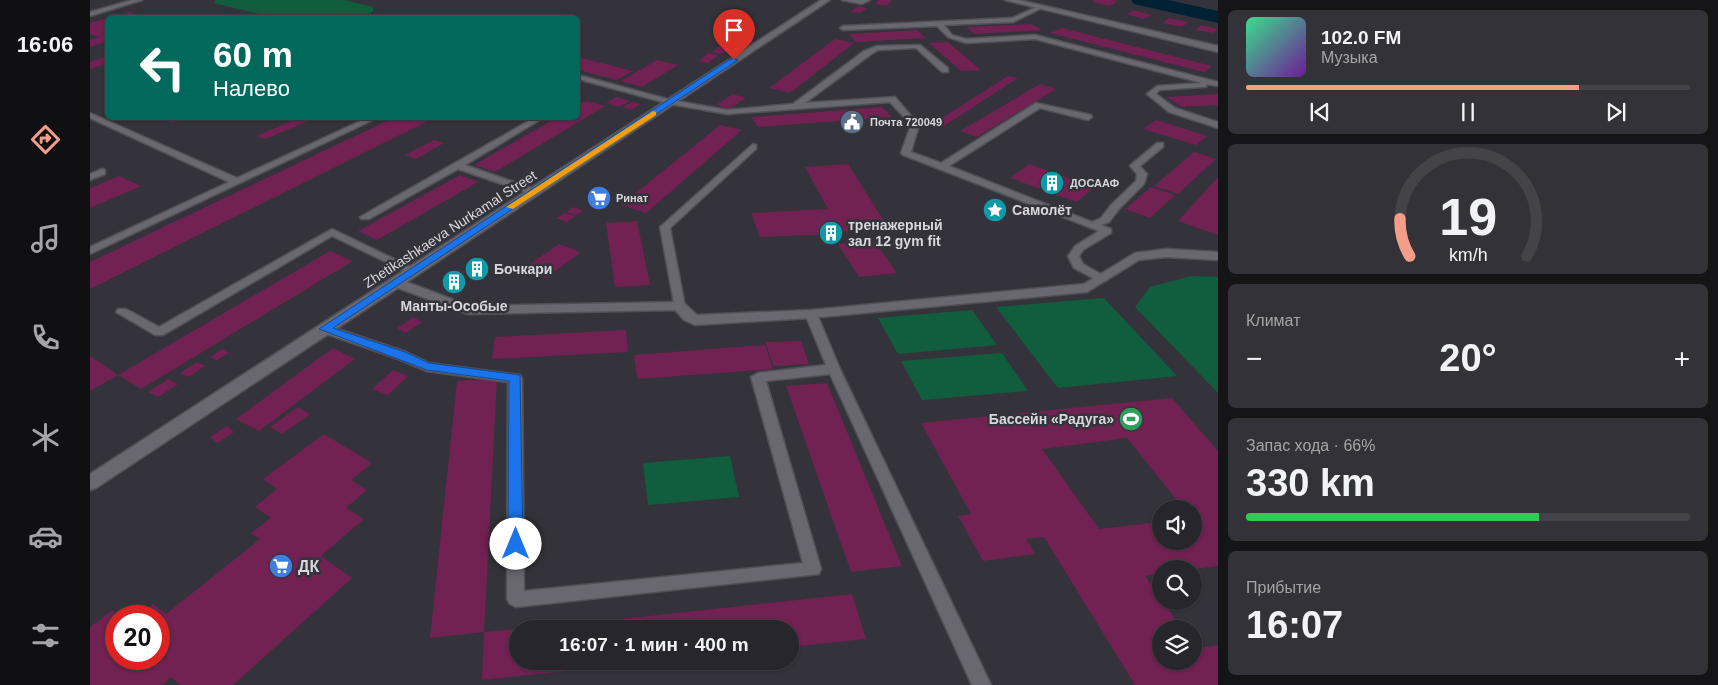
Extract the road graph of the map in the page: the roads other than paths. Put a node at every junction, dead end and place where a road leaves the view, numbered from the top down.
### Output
1 (124, 0) edge
2 (826, 0) edge
3 (845, 0) edge
4 (867, 0) edge
5 (1009, 0) edge
6 (136, 1) edge
7 (1041, 7) junction
8 (90, 14) edge
9 (939, 24) junction
10 (843, 28) dead end
11 (1218, 49) edge
12 (945, 70) dead end
13 (580, 78) edge
14 (1217, 84) edge
15 (670, 102) junction
16 (796, 106) junction
17 (90, 115) edge
18 (1088, 117) dead end
19 (369, 120) edge
20 (536, 120) edge
21 (1218, 124) edge
22 (1160, 145) dead end
23 (753, 146) dead end
24 (457, 166) junction
25 (942, 167) junction
26 (102, 172) dead end
27 (90, 177) edge
28 (237, 182) junction
29 (534, 192) junction
30 (365, 217) dead end
31 (1093, 225) junction
32 (90, 251) edge
33 (1218, 256) edge
34 (413, 271) junction
35 (1102, 279) junction
36 (396, 282) junction
37 (680, 306) junction
38 (122, 312) dead end
39 (811, 314) junction
40 (324, 329) junction
41 (834, 369) junction
42 (90, 483) edge
43 (982, 685) edge

1 - 6 lane
2 - 15 street, Zhetikashkaeva Nurkamal Street
3 - 4 lane
5 - 7 street
6 - 8 lane
7 - 9 lane
7 - 11 street
9 - 10 lane
9 - 14 lane
12 - 16 lane
13 - 15 lane
14 - 21 lane
15 - 16 lane
15 - 29 street, Zhetikashkaeva Nurkamal Street
16 - 25 lane
17 - 28 lane
18 - 25 lane
19 - 28 lane
20 - 24 lane
22 - 31 lane
23 - 37 lane
24 - 29 lane
24 - 30 lane
25 - 31 lane
26 - 27 lane
28 - 32 lane
29 - 34 street, Zhetikashkaeva Nurkamal Street
31 - 35 lane
33 - 35 street
34 - 36 street, Zhetikashkaeva Nurkamal Street
34 - 38 lane
35 - 39 street
36 - 37 street
36 - 40 street, Zhetikashkaeva Nurkamal Street
37 - 39 street
39 - 41 lane
40 - 41 lane
40 - 42 street, Zhetikashkaeva Nurkamal Street
41 - 43 lane

